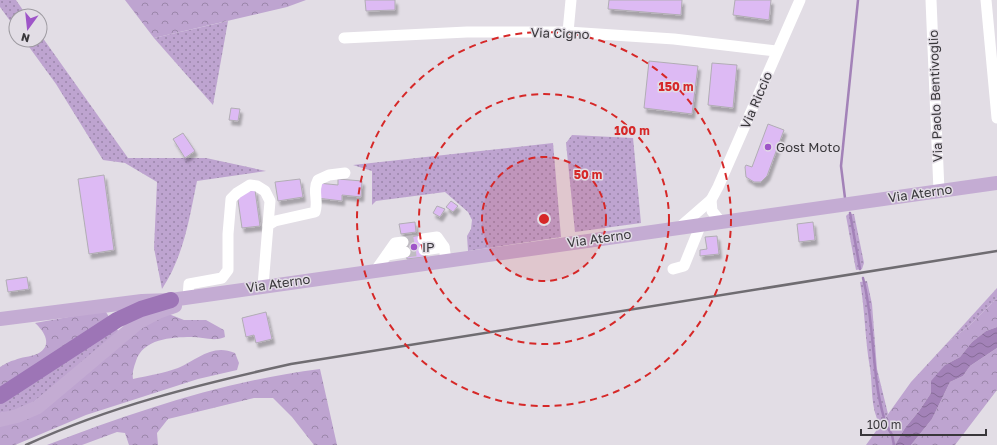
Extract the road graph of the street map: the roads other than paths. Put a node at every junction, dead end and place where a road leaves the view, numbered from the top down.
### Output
1 (571, 0) edge
2 (800, 0) edge
3 (931, 0) edge
4 (986, 0) edge
5 (568, 32) junction
6 (344, 38) dead end
7 (776, 50) junction
8 (997, 118) edge
9 (345, 173) dead end
10 (997, 183) edge
11 (939, 191) junction
12 (711, 200) junction
13 (720, 221) junction
14 (701, 224) junction
15 (268, 225) junction
16 (680, 227) junction
17 (424, 244) tunnel mouth
18 (404, 247) tunnel mouth
19 (445, 253) junction
20 (673, 269) dead end
21 (376, 270) junction
22 (263, 286) junction
23 (202, 295) junction
24 (188, 297) junction
25 (171, 300) junction
26 (0, 320) edge
27 (0, 396) edge
28 (0, 420) edge

1 - 5 street
2 - 7 street, Via Riccio
3 - 11 street, Via Paolo Bentivoglio
4 - 8 street
5 - 6 street, Via Cigno
5 - 7 street, Via Cigno
7 - 12 street, Via Riccio
9 - 15 street
10 - 11 main road, Via Aterno
11 - 13 main road, Via Aterno
12 - 13 street
12 - 16 street, Via Riccio
13 - 14 main road, Via Aterno
14 - 16 main road, Via Aterno
14 - 20 street
15 - 22 street
15 - 24 street
16 - 19 main road, Via Aterno
17 - 19 street
18 - 21 street
19 - 21 main road, Via Aterno
21 - 22 main road, Via Aterno
22 - 23 main road, Via Aterno
23 - 24 main road, Via Aterno
23 - 28 main road, Via Aterno
24 - 25 main road, Via Aterno
25 - 26 main road, Via Aterno
25 - 27 highway

